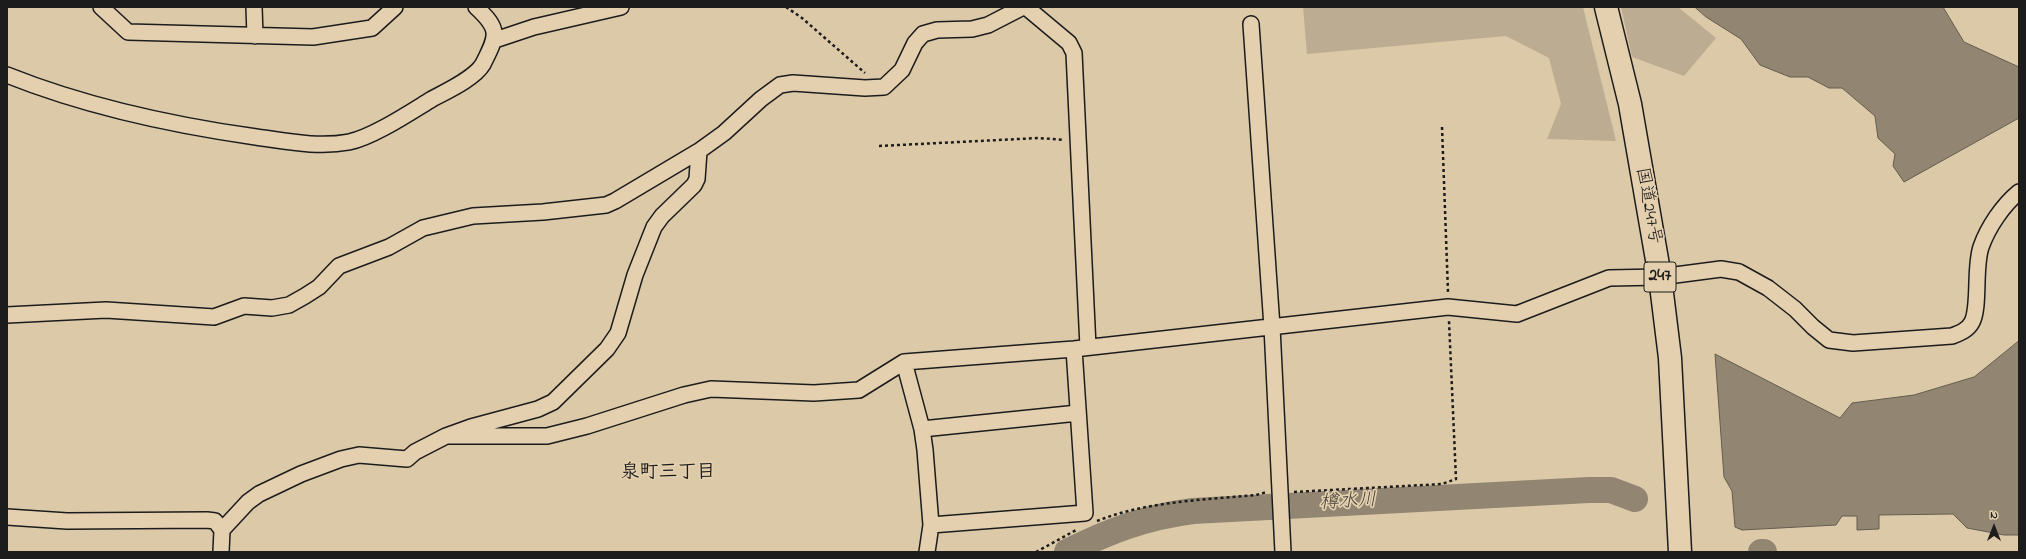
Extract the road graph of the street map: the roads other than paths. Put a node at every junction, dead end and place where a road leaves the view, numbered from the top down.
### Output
1 (101, 7) edge
2 (254, 7) edge
3 (395, 7) edge
4 (476, 7) edge
5 (621, 7) edge
6 (1022, 7) edge
7 (1026, 7) edge
8 (1606, 7) edge
9 (560, 14) edge
10 (1251, 24) dead end
11 (255, 36) junction
12 (495, 40) junction
13 (7, 75) edge
14 (699, 151) junction
15 (2015, 201) edge
16 (1660, 277) junction
17 (7, 315) edge
18 (1272, 327) junction
19 (1088, 347) junction
20 (1074, 349) junction
21 (904, 362) junction
22 (1078, 413) junction
23 (922, 429) junction
24 (446, 436) junction
25 (7, 517) edge
26 (931, 524) junction
27 (222, 530) junction
28 (221, 552) edge
29 (927, 552) edge
30 (1283, 552) edge
31 (1680, 552) edge

1 - 11 street
2 - 11 street
3 - 11 street
4 - 12 street
5 - 9 street
6 - 14 street
7 - 19 street
8 - 16 highway, 国道247号 / 247
9 - 12 street
10 - 18 street
12 - 13 street
14 - 17 street
14 - 24 street
15 - 16 street
16 - 18 street
16 - 31 highway, 国道247号 / 247
18 - 19 street
18 - 30 street
19 - 20 street
20 - 21 street
20 - 22 street
21 - 23 street
21 - 24 street
22 - 23 street
22 - 26 street
23 - 26 street
24 - 27 street
25 - 27 street
26 - 29 street
27 - 28 street

